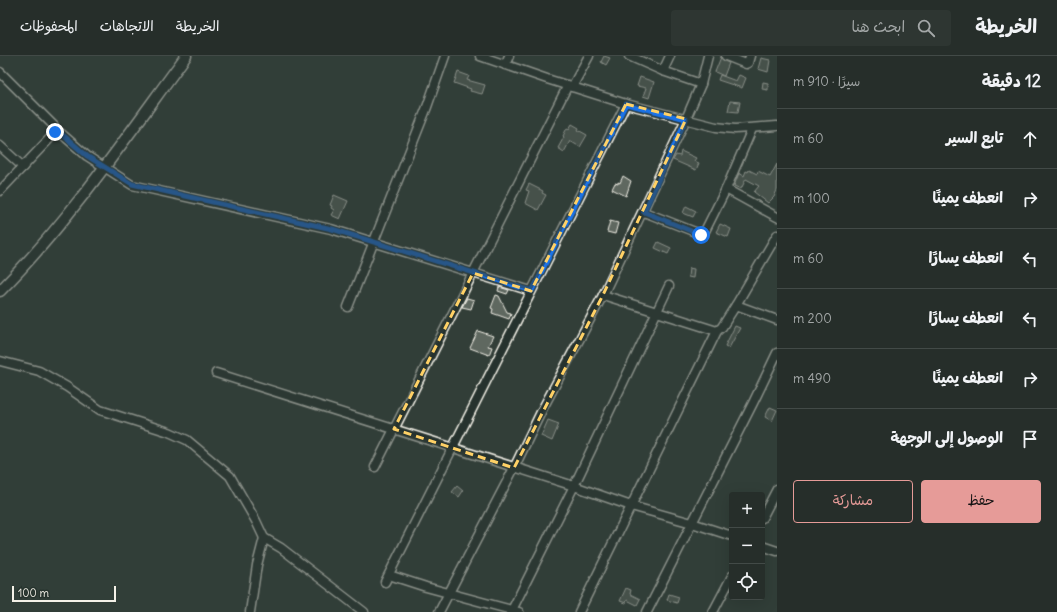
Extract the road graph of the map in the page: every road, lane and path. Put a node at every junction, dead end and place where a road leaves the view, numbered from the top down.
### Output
1 (186, 56) edge
2 (445, 56) edge
3 (480, 56) edge
4 (509, 56) edge
5 (589, 56) edge
6 (629, 56) edge
7 (670, 56) edge
8 (708, 56) edge
9 (726, 56) edge
10 (750, 56) edge
11 (505, 65) junction
12 (664, 71) junction
13 (0, 72) edge
14 (700, 84) junction
15 (570, 86) junction
16 (626, 104) junction
17 (686, 119) junction
18 (777, 124) edge
19 (56, 129) junction
20 (752, 129) junction
21 (0, 146) edge
22 (22, 167) junction
23 (104, 167) junction
24 (726, 189) junction
25 (0, 191) edge
26 (644, 212) junction
27 (777, 217) edge
28 (777, 235) edge
29 (373, 242) junction
30 (473, 273) junction
31 (669, 286) dead end
32 (0, 291) edge
33 (532, 291) junction
34 (603, 296) junction
35 (736, 305) junction
36 (348, 307) dead end
37 (657, 312) junction
38 (777, 320) edge
39 (717, 331) junction
40 (777, 353) edge
41 (0, 361) edge
42 (216, 373) dead end
43 (394, 429) junction
44 (452, 448) junction
45 (375, 466) dead end
46 (514, 468) junction
47 (574, 486) junction
48 (777, 489) edge
49 (631, 506) junction
50 (765, 512) edge
51 (692, 523) junction
52 (729, 535) edge
53 (264, 538) junction
54 (765, 547) edge
55 (777, 551) edge
56 (729, 582) edge
57 (449, 593) junction
58 (514, 611) edge
59 (250, 612) edge
60 (364, 612) edge
61 (439, 612) edge
62 (579, 612) edge
63 (647, 612) edge
64 (713, 612) edge

1 - 23 street
2 - 29 street
3 - 11 street
4 - 11 street
5 - 15 street
6 - 12 street
7 - 12 street
8 - 14 street
9 - 10 street
11 - 15 street
12 - 14 street
13 - 19 street
14 - 17 street
15 - 16 street
15 - 30 street
16 - 17 street
16 - 33 street
17 - 20 street
17 - 26 street
18 - 20 street
19 - 22 street
19 - 23 street
20 - 24 street
21 - 22 street
22 - 25 street
23 - 29 street
23 - 32 street
24 - 26 street
24 - 27 street
26 - 34 street
28 - 35 street
29 - 30 street
29 - 36 street
30 - 33 street
30 - 43 street
31 - 37 street
33 - 44 street
34 - 37 street
34 - 46 street
35 - 38 street
35 - 39 street
37 - 39 street
37 - 47 street
39 - 49 street
40 - 51 street
41 - 53 street
42 - 43 street
43 - 44 street
43 - 45 street
44 - 46 street
44 - 57 street
46 - 47 street
46 - 57 street
47 - 49 street
47 - 58 street
48 - 50 street
49 - 51 street
49 - 62 street
51 - 52 street
51 - 63 street
53 - 59 street
53 - 60 street
54 - 55 street
56 - 64 street
57 - 58 street
57 - 61 street

